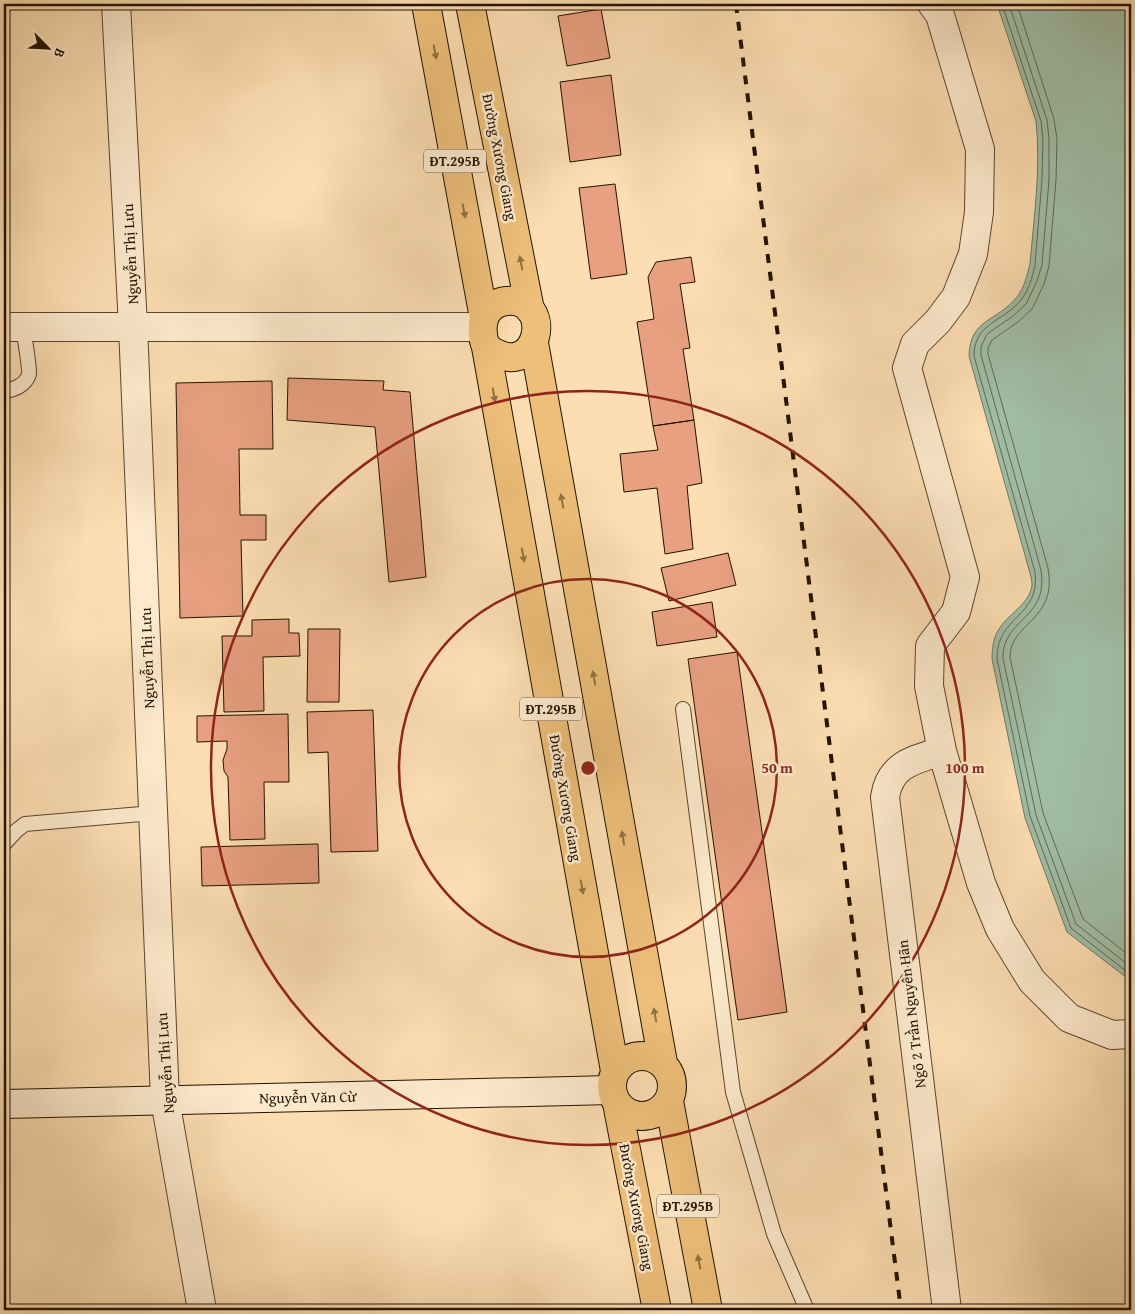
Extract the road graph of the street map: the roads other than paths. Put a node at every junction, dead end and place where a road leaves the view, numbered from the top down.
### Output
1 (116, 4) edge
2 (426, 4) edge
3 (470, 4) edge
4 (932, 4) edge
5 (530, 310) junction
6 (14, 326) edge
7 (134, 326) junction
8 (484, 330) junction
9 (534, 343) junction
10 (4, 390) edge
11 (683, 709) dead end
12 (942, 751) junction
13 (153, 813) junction
14 (4, 844) edge
15 (1131, 1034) edge
16 (663, 1063) junction
17 (615, 1088) junction
18 (165, 1100) junction
19 (669, 1102) junction
20 (4, 1104) edge
21 (202, 1310) edge
22 (657, 1310) edge
23 (708, 1310) edge
24 (807, 1310) edge
25 (947, 1310) edge

1 - 7 street, Nguyễn Thị Lưu
2 -> 8 main road, Đường Xương Giang / ĐT.295B
5 -> 3 main road, Đường Xương Giang / ĐT.295B
4 - 12 street
5 - 8 main road
5 - 9 main road, ĐT.295B
6 - 7 street
6 - 10 lane
7 - 8 street
7 - 13 street, Nguyễn Thị Lưu
8 - 9 main road
8 -> 17 main road, Đường Xương Giang / ĐT.295B
16 -> 9 main road, ĐT.295B
11 - 24 lane
12 - 15 street
12 - 25 street, Ngõ 2 Trần Nguyên Hãn
13 - 14 lane
13 - 18 street, Nguyễn Thị Lưu
16 - 17 main road
16 - 19 main road, ĐT.295B
17 - 18 street, Nguyễn Văn Cừ
17 - 19 main road
17 - 22 main road, Đường Xương Giang / ĐT.295B
18 - 20 street, Nguyễn Văn Cừ
18 - 21 street, Nguyễn Thị Lưu
23 -> 19 main road, ĐT.295B

